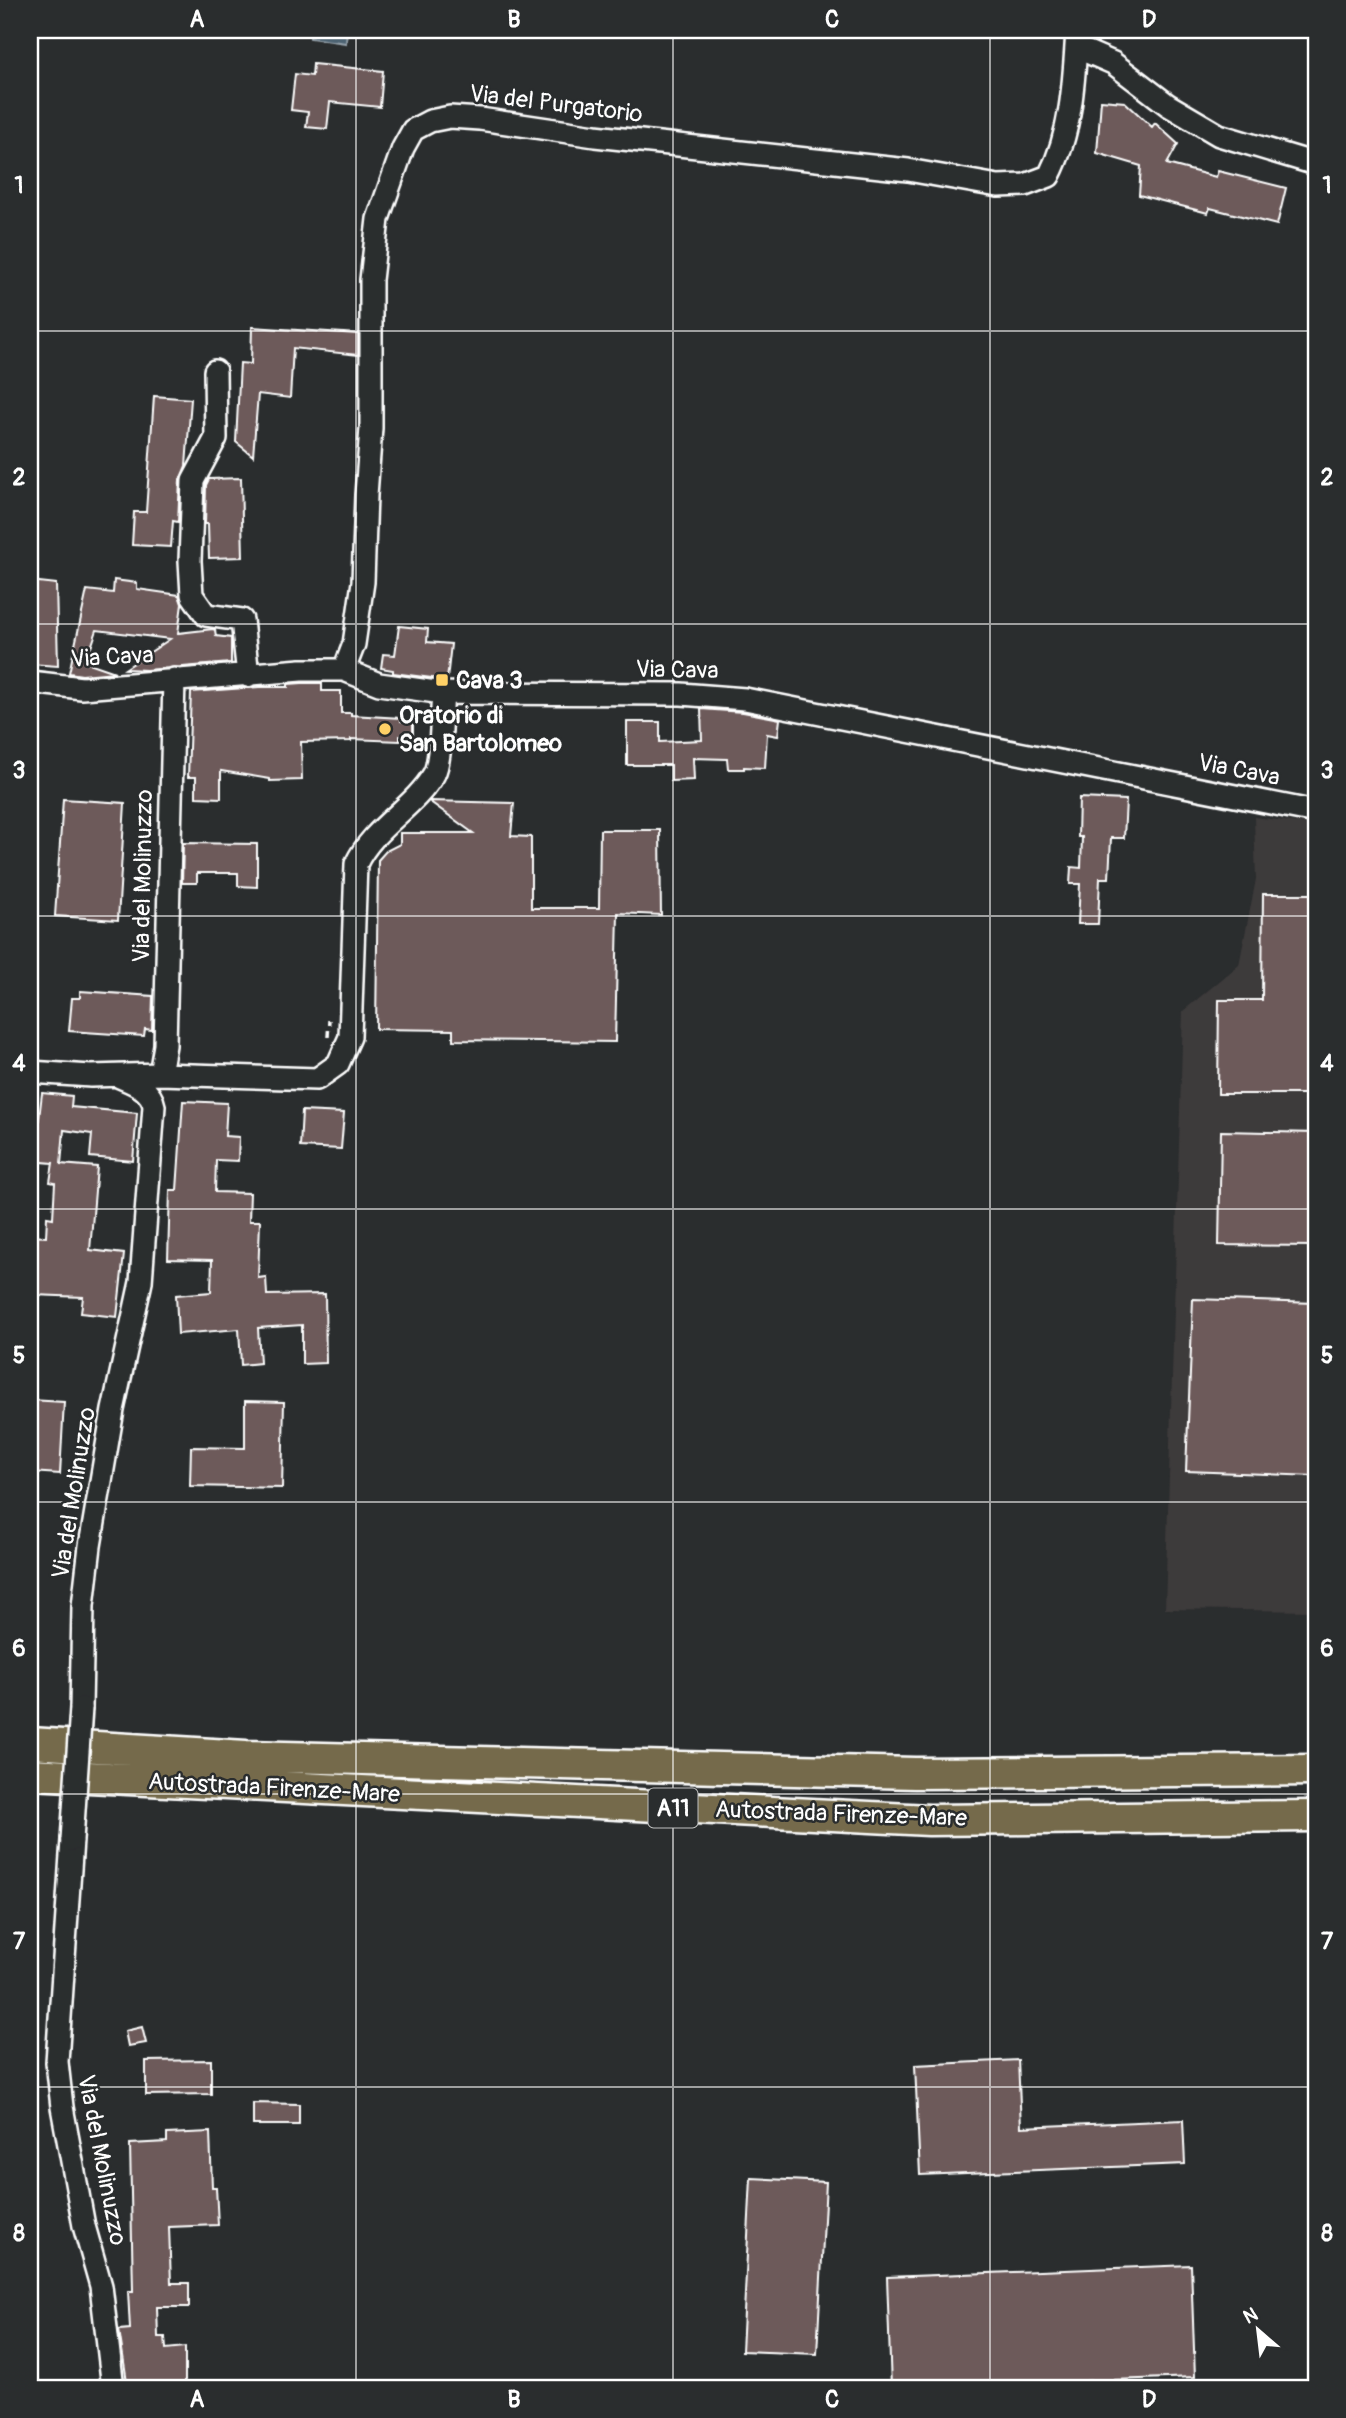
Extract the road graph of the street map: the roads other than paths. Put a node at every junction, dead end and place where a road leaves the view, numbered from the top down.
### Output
1 (1077, 38) edge
2 (1309, 162) dead end
3 (215, 371) dead end
4 (344, 670) junction
5 (248, 676) junction
6 (174, 679) junction
7 (30, 681) edge
8 (443, 693) junction
9 (1316, 812) edge
10 (30, 1072) edge
11 (160, 1074) junction
12 (118, 1076) junction
13 (30, 1743) edge
14 (1316, 1770) edge
15 (30, 1774) edge
16 (1316, 1816) edge
17 (113, 2388) edge

1 - 2 street
1 - 4 street, Via del Purgatorio
3 - 5 street
4 - 5 street, Via Cava
4 - 8 street, Via Cava
5 - 6 street, Via Cava
6 - 7 street, Via Cava
6 - 11 street, Via del Molinuzzo
8 - 9 street, Via Cava
8 - 11 street
10 - 12 street
11 - 12 street
12 - 17 street, Via del Molinuzzo, bridge
13 - 14 highway, Autostrada Firenze-Mare / A11
15 - 16 highway, Autostrada Firenze-Mare / A11

